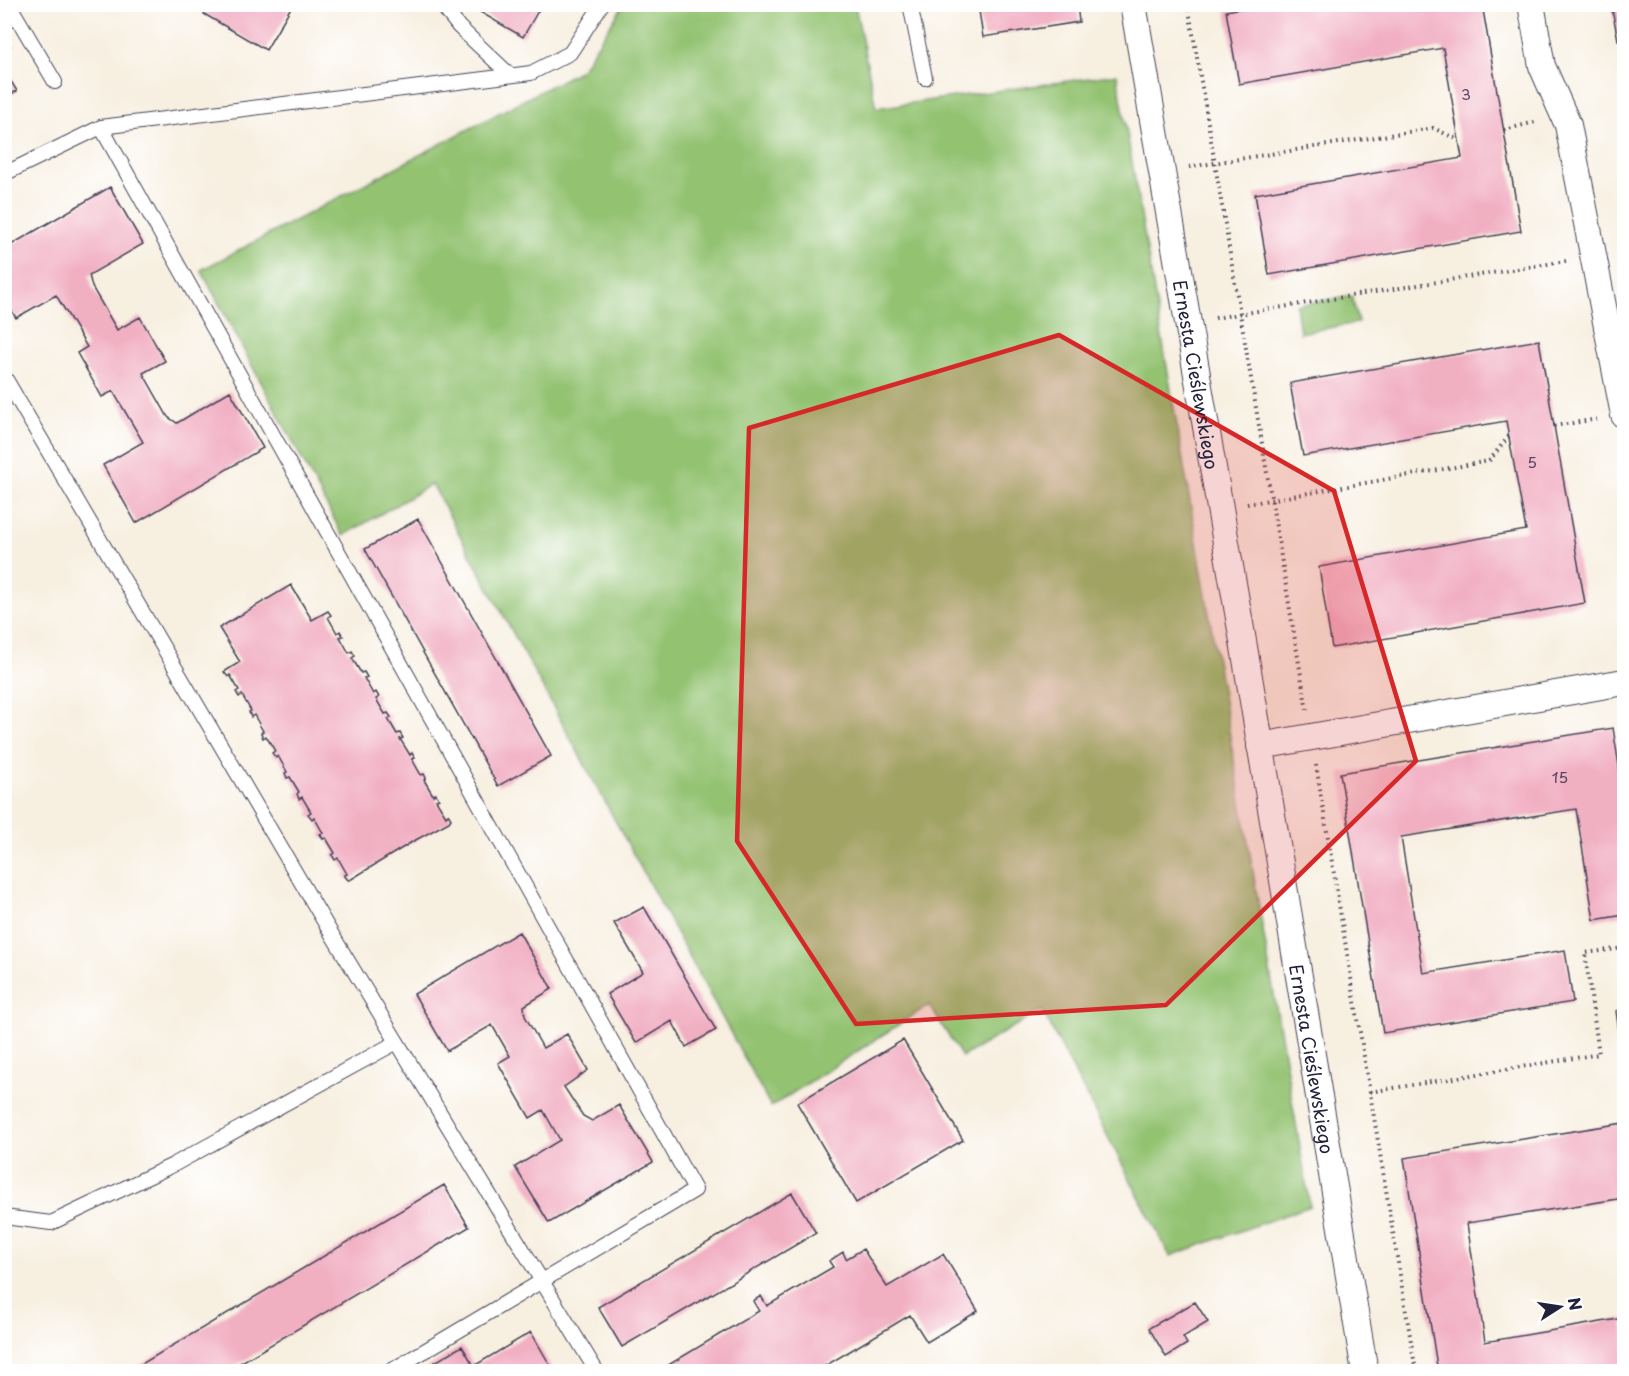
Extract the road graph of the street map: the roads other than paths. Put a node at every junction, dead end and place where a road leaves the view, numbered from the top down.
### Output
1 (9, 4) edge
2 (441, 4) edge
3 (602, 4) edge
4 (910, 4) edge
5 (1133, 4) edge
6 (1531, 4) edge
7 (510, 75) junction
8 (925, 78) dead end
9 (55, 82) dead end
10 (101, 127) junction
11 (4, 174) edge
12 (4, 376) edge
13 (1613, 417) edge
14 (1624, 682) edge
15 (1260, 746) junction
16 (397, 1042) junction
17 (4, 1217) edge
18 (542, 1281) junction
19 (389, 1371) edge
20 (597, 1371) edge
21 (1365, 1371) edge

1 - 9 lane
2 - 7 lane
3 - 7 lane
4 - 8 lane
5 - 15 street, Ernesta Cieślewskiego
6 - 13 street
7 - 10 lane
10 - 11 lane
10 - 18 lane
12 - 16 lane
14 - 15 street
15 - 21 street, Ernesta Cieślewskiego
16 - 17 lane
16 - 18 lane
18 - 19 lane
18 - 20 lane

